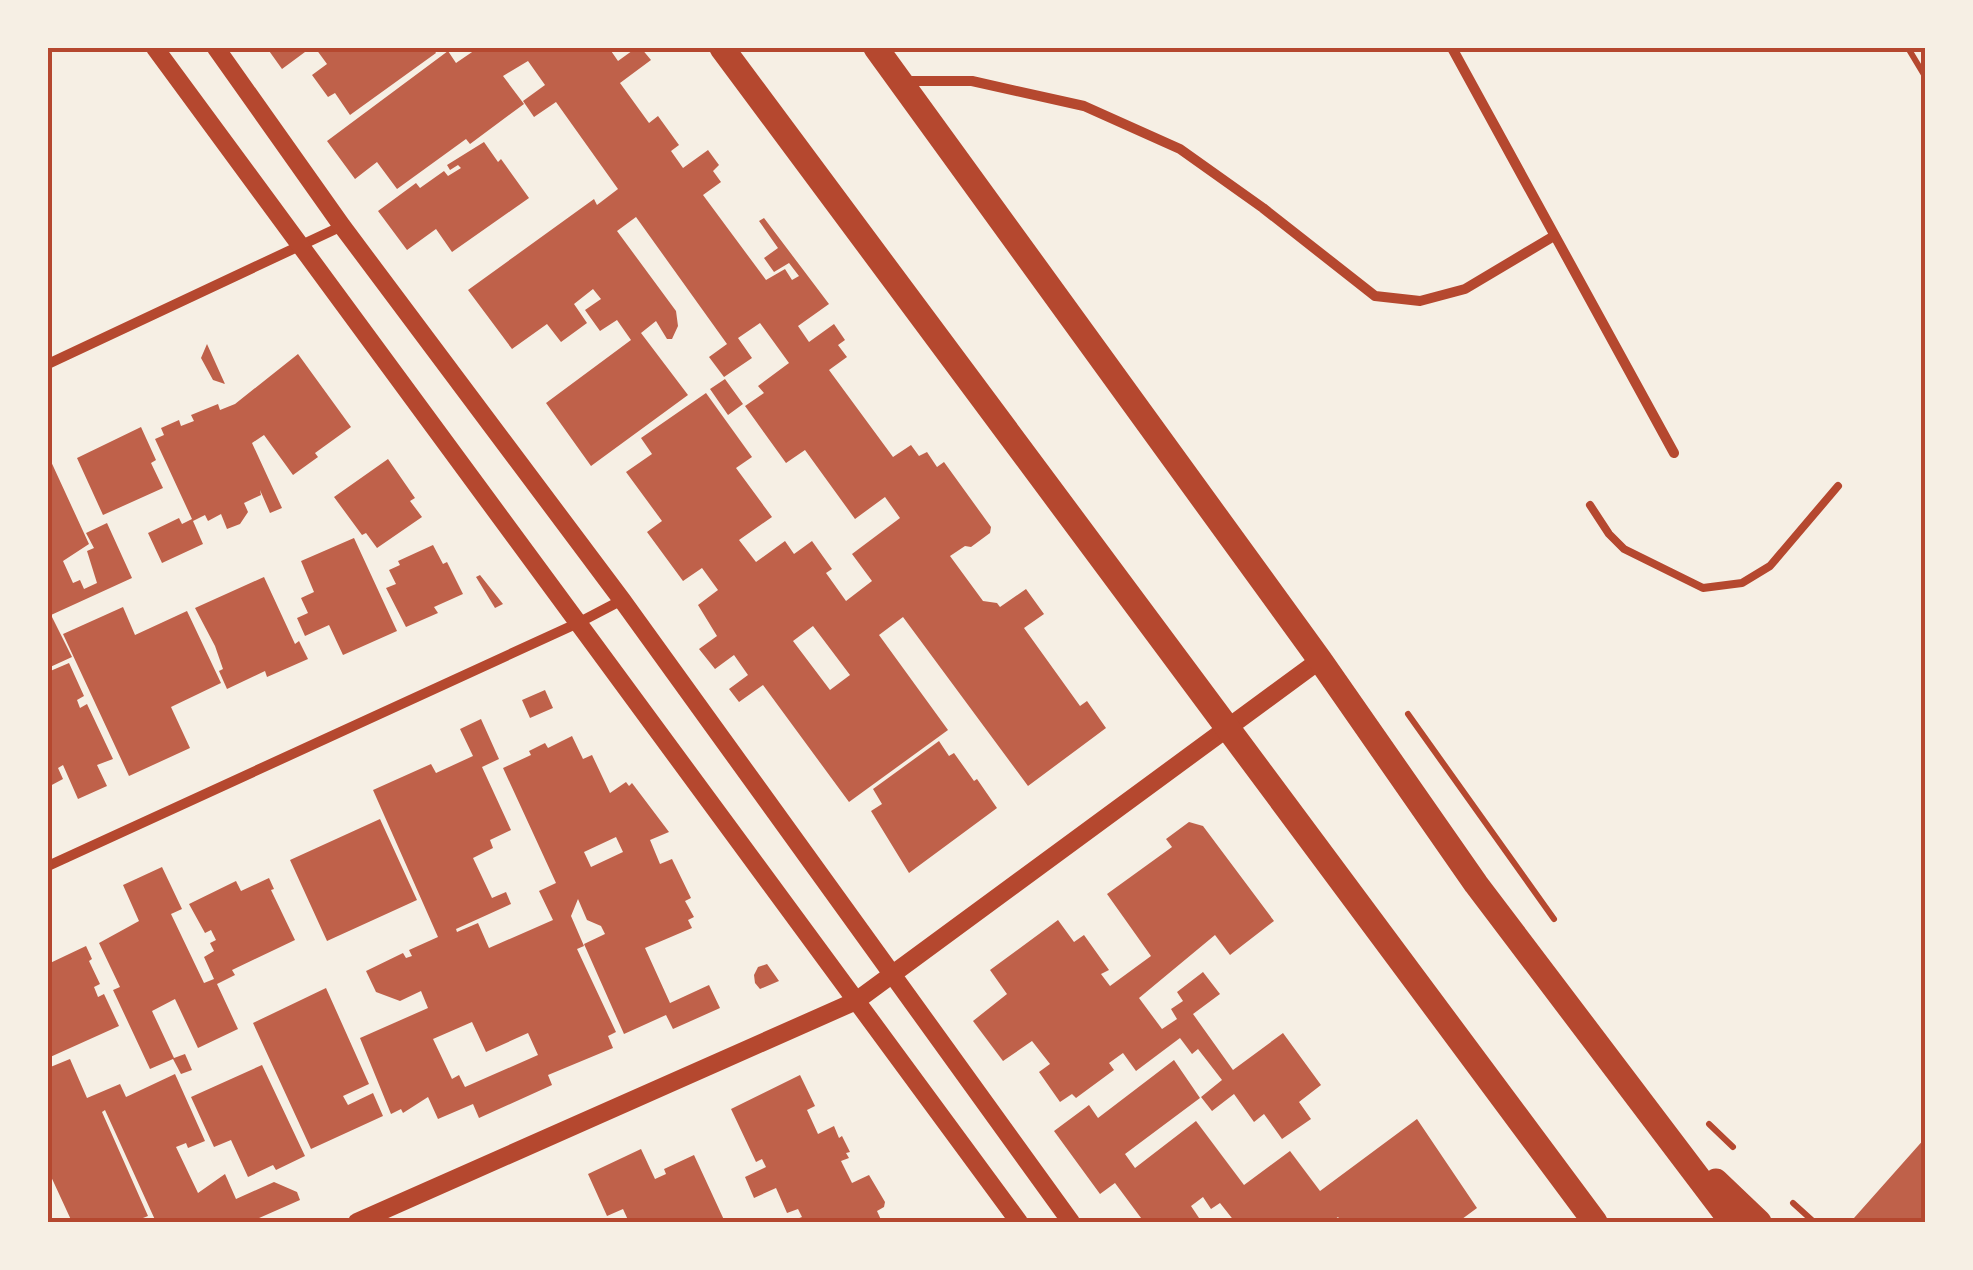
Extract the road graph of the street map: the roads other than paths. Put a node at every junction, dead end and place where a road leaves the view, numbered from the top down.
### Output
1 (156, 48) edge
2 (216, 48) edge
3 (722, 48) edge
4 (876, 48) edge
5 (1452, 48) edge
6 (900, 80) junction
7 (342, 226) junction
8 (1554, 236) junction
9 (299, 248) junction
10 (48, 364) edge
11 (1674, 453) dead end
12 (1838, 486) dead end
13 (1590, 505) dead end
14 (622, 600) junction
15 (578, 623) junction
16 (1320, 660) junction
17 (1227, 728) junction
18 (48, 866) edge
19 (893, 972) junction
20 (856, 1000) junction
21 (1654, 1123) junction
22 (358, 1222) edge
23 (1019, 1222) edge
24 (1072, 1222) edge
25 (1594, 1222) edge
26 (1732, 1222) edge
27 (1759, 1222) edge

1 - 9 street
2 - 7 street
3 - 17 main road
4 - 6 main road
5 - 8 street
6 - 8 street
6 - 16 main road
7 - 9 street
7 - 14 street
8 - 11 street
9 - 10 street
9 - 15 street
12 - 13 lane
14 - 15 street
14 - 19 street
15 - 18 street
15 - 20 street
16 - 17 street
16 - 21 main road
17 - 19 street
17 - 25 main road
19 - 20 street
19 - 24 street
20 - 22 street
20 - 23 street
21 - 26 main road
21 - 27 main road

